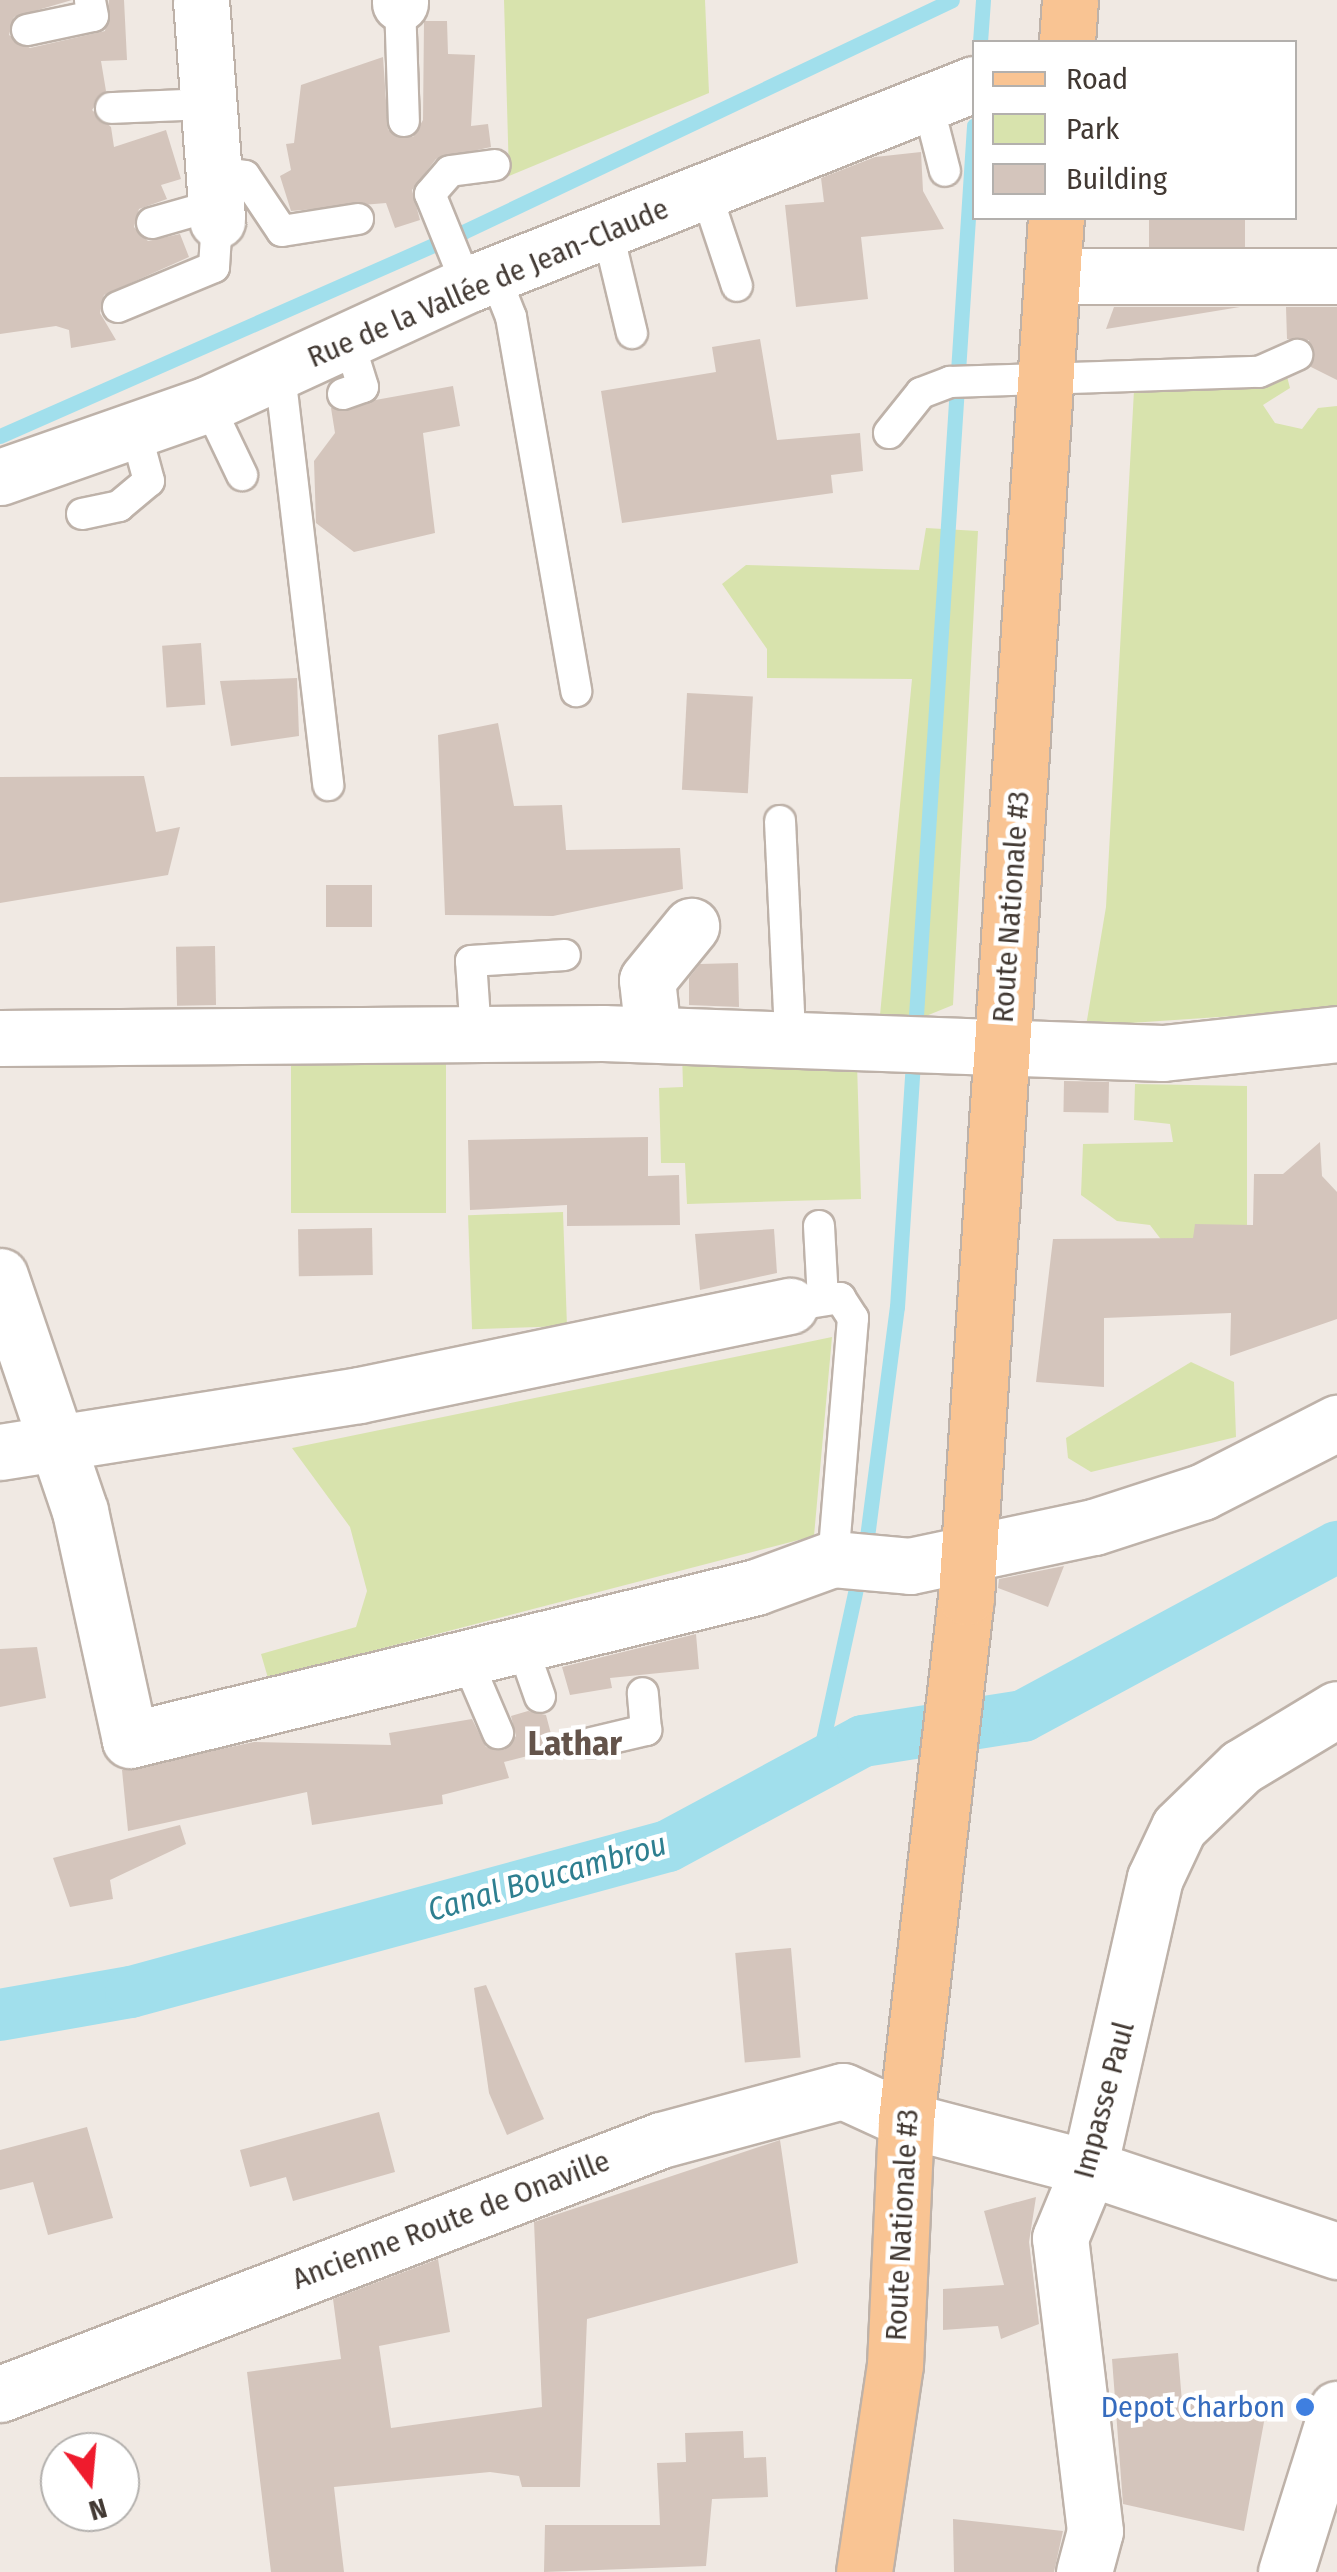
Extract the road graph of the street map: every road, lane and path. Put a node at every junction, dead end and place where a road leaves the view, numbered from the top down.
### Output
1 (90, 0) edge
2 (201, 0) edge
3 (1070, 0) edge
4 (400, 1) edge
5 (27, 30) dead end
6 (1067, 40) edge
7 (952, 91) edge
8 (205, 104) junction
9 (111, 108) dead end
10 (404, 121) dead end
11 (495, 166) dead end
12 (945, 171) dead end
13 (705, 190) junction
14 (214, 198) junction
15 (358, 219) dead end
16 (1056, 220) edge
17 (152, 223) dead end
18 (607, 229) junction
19 (473, 274) junction
20 (1053, 276) junction
21 (1337, 276) edge
22 (738, 286) dead end
23 (118, 307) dead end
24 (632, 333) dead end
25 (1297, 355) dead end
26 (280, 374) junction
27 (1046, 375) junction
28 (208, 404) junction
29 (136, 428) junction
30 (889, 433) dead end
31 (242, 475) dead end
32 (0, 477) edge
33 (82, 514) dead end
34 (576, 691) dead end
35 (328, 785) dead end
36 (780, 821) dead end
37 (691, 926) dead end
38 (564, 955) dead end
39 (476, 1034) junction
40 (652, 1034) junction
41 (1337, 1034) edge
42 (790, 1036) junction
43 (0, 1038) edge
44 (1001, 1050) junction
45 (819, 1226) dead end
46 (0, 1276) edge
47 (807, 1303) junction
48 (1337, 1423) edge
49 (56, 1440) junction
50 (0, 1452) edge
51 (833, 1559) junction
52 (967, 1573) junction
53 (521, 1643) junction
54 (464, 1684) junction
55 (642, 1694) dead end
56 (540, 1697) dead end
57 (1337, 1708) edge
58 (498, 1733) dead end
59 (590, 1742) dead end
60 (906, 2120) junction
61 (1089, 2168) junction
62 (1337, 2251) edge
63 (0, 2394) edge
64 (1337, 2409) edge
65 (864, 2572) edge
66 (1084, 2572) edge
67 (1286, 2572) edge

1 - 5 lane
2 - 8 street
3 - 6 main road
4 - 10 lane
7 - 12 lane
7 - 13 street, Rue de la Vallée de Jean-Claude
8 - 9 lane
8 - 14 street
11 - 19 lane
13 - 18 street, Rue de la Vallée de Jean-Claude
13 - 22 lane
14 - 15 lane
14 - 17 lane
14 - 23 lane
16 - 20 main road, Route Nationale #3
18 - 19 street, Rue de la Vallée de Jean-Claude
18 - 24 lane
19 - 26 street, Rue de la Vallée de Jean-Claude
19 - 34 lane
20 - 21 street
20 - 27 main road, Route Nationale #3
25 - 27 lane
26 - 28 street, Rue de la Vallée de Jean-Claude
26 - 35 lane
27 - 30 lane
27 - 44 main road, Route Nationale #3
28 - 29 street, Rue de la Vallée de Jean-Claude
28 - 31 lane
29 - 32 street, Rue de la Vallée de Jean-Claude
29 - 33 lane
36 - 42 lane
37 - 40 street
38 - 39 lane
39 - 40 street
39 - 43 street
40 - 42 street
41 - 44 street
42 - 44 street
44 - 52 main road, Route Nationale #3
45 - 47 lane
46 - 49 street
47 - 49 street
47 - 51 lane
48 - 52 street
49 - 50 street
49 - 54 street
51 - 52 street
51 - 53 street
52 - 60 main road, Route Nationale #3
53 - 54 street
53 - 56 lane
54 - 58 lane
55 - 59 lane
57 - 61 street, Impasse Paul
60 - 61 street, Ancienne Route de Onaville
60 - 63 street, Ancienne Route de Onaville
60 - 65 main road, Route Nationale #3
61 - 62 street, Ancienne Route de Onaville
61 - 66 street, Impasse Paul
64 - 67 street

